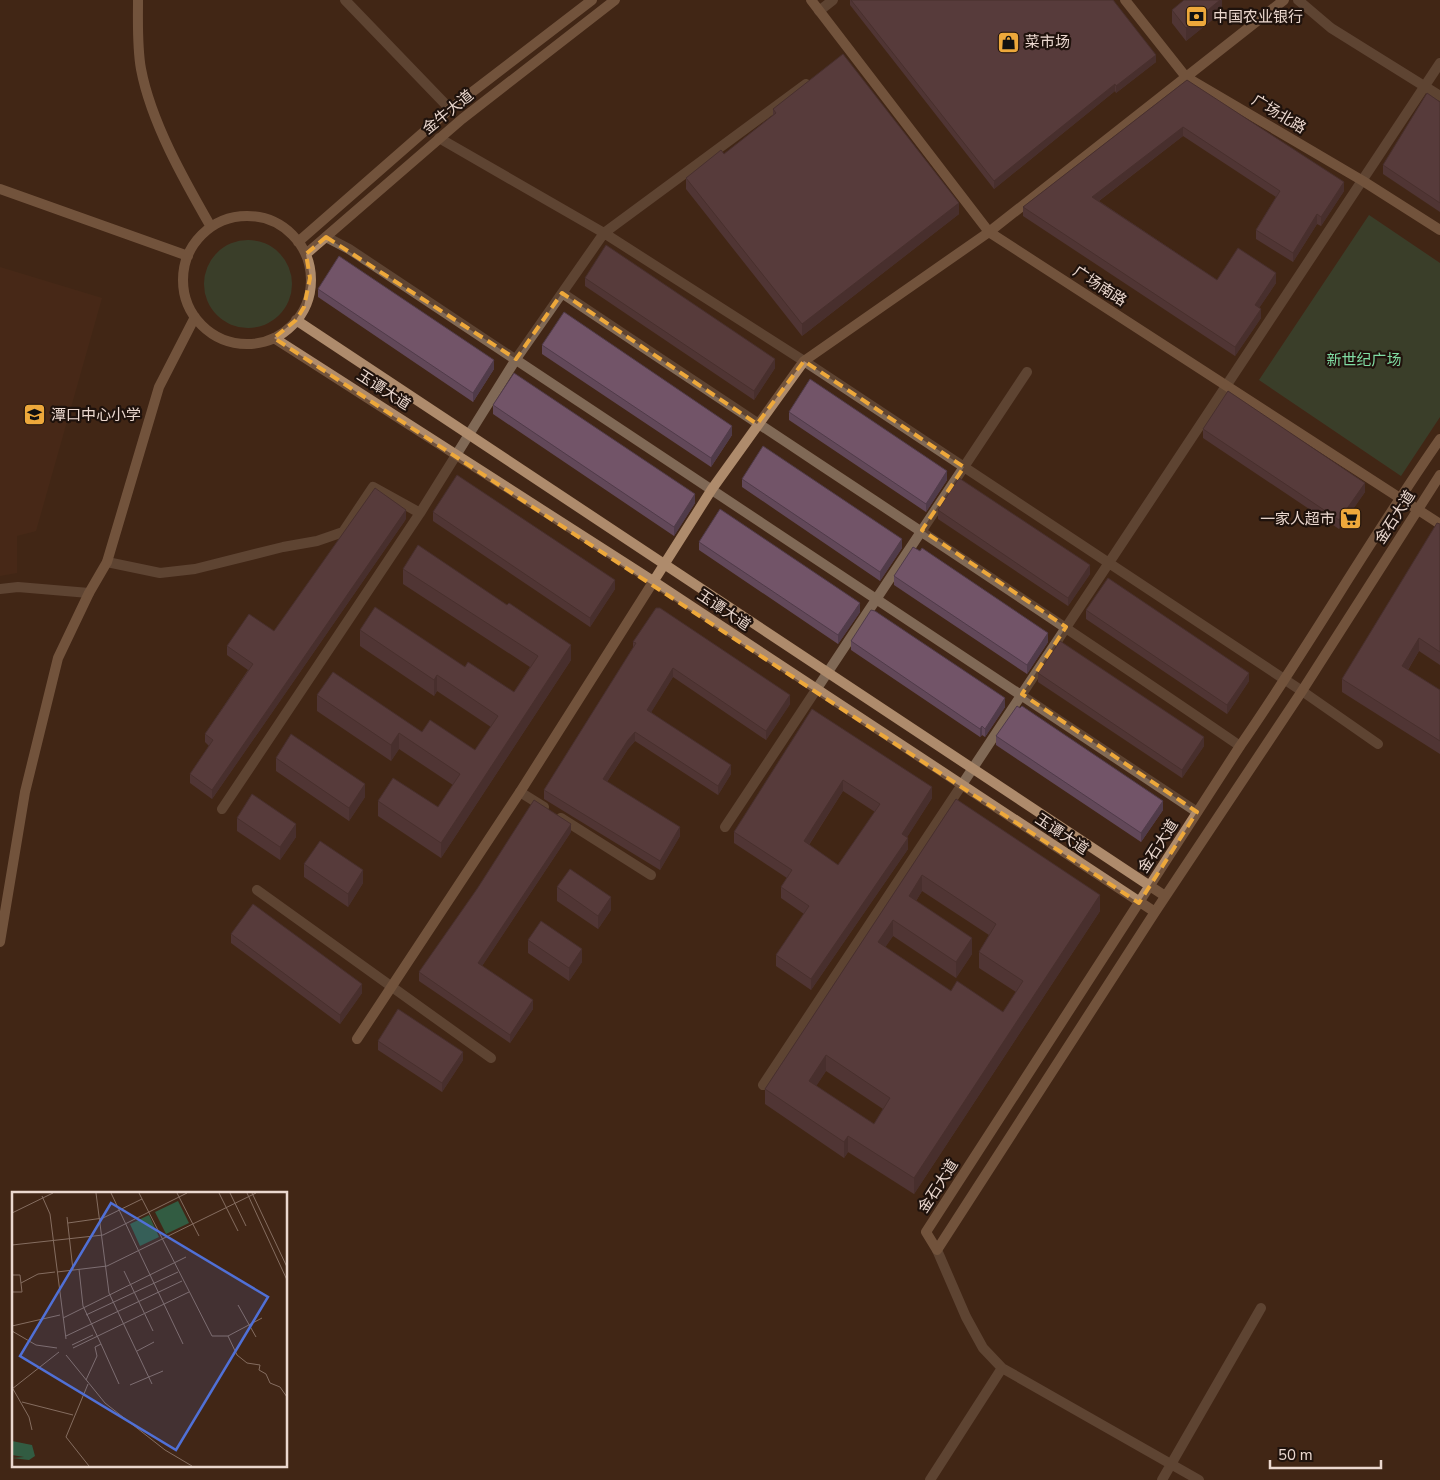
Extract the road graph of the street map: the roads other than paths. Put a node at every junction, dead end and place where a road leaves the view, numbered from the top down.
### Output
1 (138, 0) edge
2 (345, 0) edge
3 (592, 0) edge
4 (615, 0) edge
5 (811, 0) edge
6 (833, 0) edge
7 (1126, 0) edge
8 (1284, 0) edge
9 (1298, 0) edge
10 (819, 11) junction
11 (1440, 62) edge
12 (818, 75) edge
13 (1186, 77) junction
14 (1424, 86) junction
15 (1440, 96) edge
16 (450, 109) junction
17 (439, 138) junction
18 (1362, 181) junction
19 (0, 189) edge
20 (211, 227) junction
21 (1440, 230) edge
22 (989, 232) junction
23 (604, 233) junction
24 (326, 237) junction
25 (298, 242) junction
26 (306, 254) junction
27 (188, 256) junction
28 (562, 293) junction
29 (195, 317) junction
30 (296, 320) junction
31 (274, 338) junction
32 (516, 359) junction
33 (804, 361) junction
34 (1027, 372) dead end
35 (757, 424) junction
36 (469, 434) junction
37 (1440, 439) edge
38 (457, 455) junction
39 (964, 467) junction
40 (1440, 474) edge
41 (712, 489) junction
42 (1399, 497) junction
43 (1417, 510) junction
44 (420, 513) junction
45 (1440, 524) edge
46 (922, 530) junction
47 (107, 562) junction
48 (1109, 562) junction
49 (664, 563) junction
50 (653, 580) junction
51 (0, 589) edge
52 (89, 593) junction
53 (876, 599) junction
54 (1066, 627) junction
55 (827, 674) junction
56 (1285, 681) junction
57 (817, 689) junction
58 (1302, 691) junction
59 (1022, 694) junction
60 (1378, 744) dead end
61 (1240, 746) junction
62 (973, 768) junction
63 (962, 784) junction
64 (520, 792) junction
65 (222, 809) dead end
66 (1197, 812) junction
67 (725, 827) dead end
68 (651, 875) dead end
69 (1149, 887) junction
70 (256, 890) dead end
71 (1165, 896) junction
72 (1139, 904) junction
73 (1155, 912) junction
74 (0, 942) edge
75 (391, 987) junction
76 (357, 1038) dead end
77 (491, 1058) dead end
78 (763, 1085) dead end
79 (937, 1250) junction
80 (1261, 1308) dead end
81 (1002, 1368) junction
82 (1172, 1464) junction
83 (930, 1480) edge
84 (1162, 1480) edge
85 (1199, 1480) edge

1 - 20 main road
2 - 16 street
3 - 16 main road, 金牛大道
4 - 17 main road, 金牛大道
5 - 10 main road, 广场南路
6 - 10 street
7 - 13 main road, 广场北路
8 - 13 main road
9 - 14 street
10 - 22 main road, 广场南路
11 - 14 street
12 - 23 street
13 - 18 main road, 广场北路
13 - 22 main road
14 - 15 street
14 - 18 street
16 - 25 main road, 金牛大道
17 - 23 street
17 - 24 main road, 金牛大道
18 - 21 main road, 广场北路
18 - 48 street
19 - 27 main road
20 - 25 main road
20 - 27 main road
22 - 33 main road
22 - 42 main road, 广场南路
23 - 28 street
23 - 33 street
24 - 26 main road, 金牛大道
24 - 32 street
25 - 26 main road
26 - 30 main road
27 - 29 main road
28 - 32 street
28 - 35 street
29 - 31 main road
29 - 47 main road
30 - 31 main road
30 - 36 main road, 玉谭大道
31 - 38 main road, 玉谭大道
32 - 36 street
32 - 41 street
33 - 35 main road
33 - 39 street
34 - 39 street
35 - 41 main road
35 - 46 street
36 - 38 street
36 - 49 main road, 玉谭大道
37 - 42 main road, 金石大道
38 - 44 street
38 - 50 main road, 玉谭大道
39 - 46 street
39 - 48 street
40 - 43 main road, 金石大道
41 - 49 main road
41 - 53 street
42 - 43 main road, 广场南路
42 - 56 main road, 金石大道
43 - 45 main road, 广场南路
43 - 58 main road, 金石大道
44 - 47 street
44 - 65 street
46 - 53 street
46 - 54 street
47 - 52 main road
48 - 54 street
48 - 56 street
49 - 50 main road
49 - 55 main road, 玉谭大道
50 - 57 main road, 玉谭大道
50 - 64 main road
51 - 52 street
52 - 74 main road
53 - 55 street
53 - 59 street
54 - 59 street
54 - 61 street
55 - 57 street
55 - 62 main road, 玉谭大道
56 - 58 street
56 - 61 main road, 金石大道
57 - 63 main road, 玉谭大道
57 - 67 street
58 - 60 street
58 - 71 main road, 金石大道
59 - 62 street
59 - 66 street
61 - 66 main road, 金石大道
62 - 63 street
62 - 69 main road, 玉谭大道
63 - 72 main road, 玉谭大道
63 - 78 street
64 - 68 street
64 - 75 main road
66 - 69 main road, 金石大道
69 - 71 main road, 玉谭大道
69 - 72 main road, 金石大道
70 - 75 street
71 - 73 main road, 金石大道
72 - 73 main road, 玉谭大道
72 - 79 main road, 金石大道
73 - 79 main road, 金石大道
75 - 76 main road
75 - 77 street
79 - 81 street
80 - 82 street
81 - 82 street
81 - 83 street
82 - 84 street
82 - 85 street

